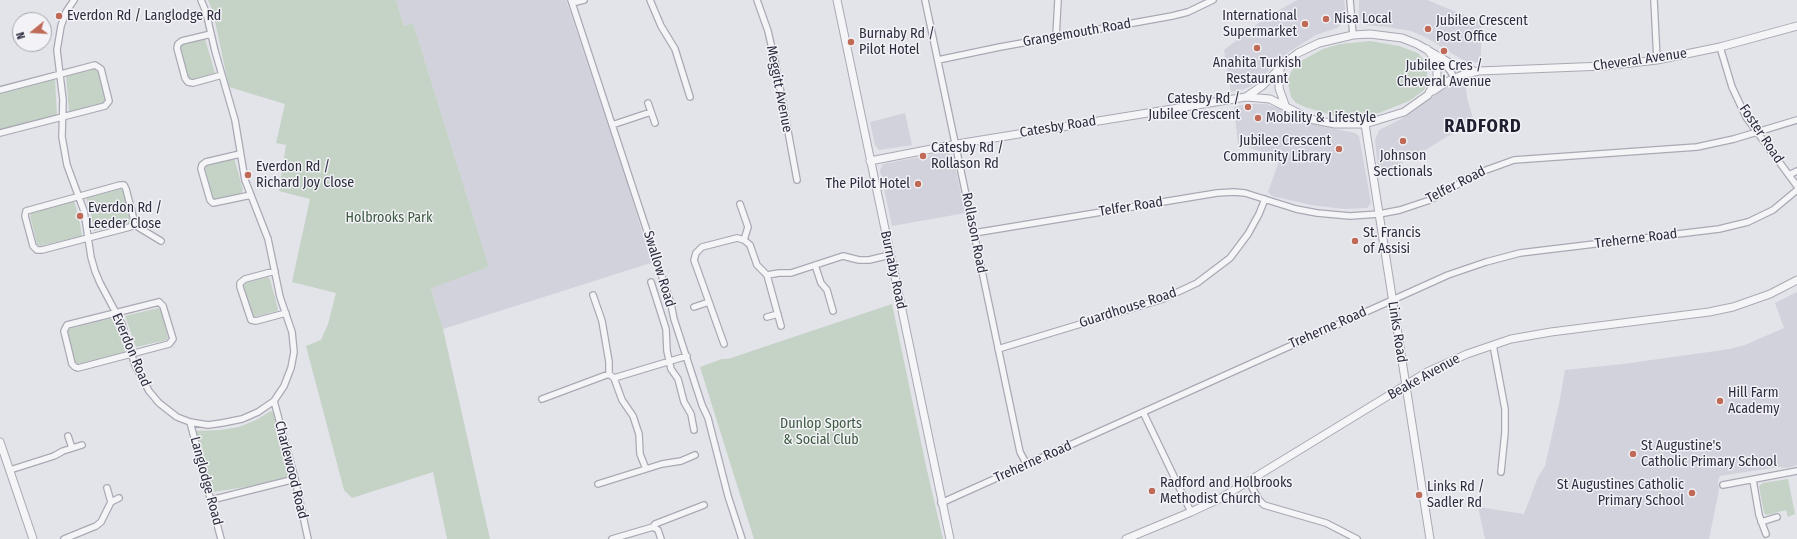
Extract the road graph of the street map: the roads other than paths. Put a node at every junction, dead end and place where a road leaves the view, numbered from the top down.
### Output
1 (74, 0) edge
2 (201, 0) edge
3 (584, 0) edge
4 (650, 0) edge
5 (756, 0) edge
6 (837, 0) edge
7 (925, 0) edge
8 (1058, 0) edge
9 (1213, 0) edge
10 (1350, 0) edge
11 (1654, 0) edge
12 (572, 2) edge
13 (1797, 26) edge
14 (211, 34) junction
15 (1353, 35) junction
16 (1056, 37) junction
17 (1720, 47) junction
18 (1427, 49) junction
19 (1438, 57) junction
20 (938, 60) junction
21 (1657, 60) junction
22 (1280, 70) junction
23 (1480, 71) junction
24 (60, 74) junction
25 (222, 75) junction
26 (1454, 78) junction
27 (0, 90) edge
28 (1428, 95) junction
29 (690, 97) dead end
30 (1246, 97) junction
31 (648, 103) dead end
32 (1285, 105) junction
33 (651, 112) junction
34 (62, 117) junction
35 (1797, 120) edge
36 (655, 123) dead end
37 (1365, 124) junction
38 (612, 125) junction
39 (0, 133) edge
40 (1756, 133) junction
41 (957, 144) junction
42 (240, 154) junction
43 (870, 161) junction
44 (1797, 171) edge
45 (1789, 175) junction
46 (797, 180) dead end
47 (1797, 186) edge
48 (1797, 190) edge
49 (251, 195) junction
50 (79, 196) junction
51 (1265, 199) junction
52 (740, 204) dead end
53 (1379, 214) junction
54 (133, 224) junction
55 (974, 233) junction
56 (89, 237) junction
57 (161, 240) dead end
58 (744, 240) junction
59 (890, 255) junction
60 (815, 265) junction
61 (275, 271) junction
62 (767, 275) junction
63 (1797, 280) edge
64 (651, 282) dead end
65 (593, 295) dead end
66 (1392, 299) junction
67 (709, 302) junction
68 (694, 307) dead end
69 (833, 310) dead end
70 (116, 313) junction
71 (286, 313) junction
72 (778, 314) junction
73 (767, 317) dead end
74 (781, 326) dead end
75 (724, 344) dead end
76 (1493, 345) junction
77 (998, 349) junction
78 (132, 354) junction
79 (687, 356) junction
80 (669, 362) junction
81 (609, 374) junction
82 (614, 378) junction
83 (1405, 386) junction
84 (542, 399) dead end
85 (274, 401) junction
86 (1143, 412) junction
87 (190, 422) junction
88 (694, 430) dead end
89 (68, 436) dead end
90 (0, 442) edge
91 (82, 445) dead end
92 (72, 448) junction
93 (695, 455) dead end
94 (1027, 465) junction
95 (646, 469) junction
96 (10, 470) junction
97 (1501, 472) dead end
98 (1797, 472) edge
99 (295, 479) junction
100 (1753, 480) junction
101 (1249, 482) junction
102 (598, 484) dead end
103 (1723, 485) dead end
104 (106, 488) dead end
105 (119, 498) dead end
106 (211, 500) junction
107 (111, 502) junction
108 (941, 503) junction
109 (704, 504) dead end
110 (1191, 512) junction
111 (1777, 517) dead end
112 (1761, 522) junction
113 (653, 527) junction
114 (1766, 534) dead end
115 (32, 539) edge
116 (64, 539) edge
117 (221, 539) edge
118 (308, 539) edge
119 (612, 539) edge
120 (661, 539) edge
121 (742, 539) edge
122 (950, 539) edge
123 (1126, 539) edge
124 (1357, 539) edge
125 (1430, 539) edge

1 - 24 street, Everdon Road
2 - 14 street, Everdon Road
3 - 12 street
4 - 29 street
5 - 46 street, Meggitt Avenue
6 - 43 street, Burnaby Road
7 - 20 street, Rollason Road
8 - 16 street
9 - 16 street, Grangemouth Road
10 - 15 street
11 - 21 street
12 - 38 street, Swallow Road
13 - 17 street, Cheveral Avenue
14 - 25 street, Everdon Road
14 - 25 street
15 - 18 street
15 - 22 street
16 - 20 street, Grangemouth Road
17 - 21 street, Cheveral Avenue
17 - 40 street, Foster Road
18 - 19 street, Cheveral Avenue
18 - 28 street
19 - 23 street, Cheveral Avenue
19 - 26 street
20 - 41 street, Rollason Road
21 - 23 street, Cheveral Avenue
22 - 30 street, Catesby Road
22 - 32 street
23 - 26 street, Cheveral Avenue
24 - 27 street
24 - 34 street, Everdon Road
24 - 34 street
25 - 42 street, Everdon Road
26 - 28 street, Cheveral Avenue
28 - 37 street
30 - 32 street, Catesby Road
30 - 41 street, Catesby Road
31 - 33 street
32 - 37 street
33 - 36 street
33 - 38 street
34 - 39 street
34 - 50 street, Everdon Road
35 - 40 street, Telfer Road
37 - 53 street, Links Road
38 - 79 street, Swallow Road
40 - 45 street, Foster Road
40 - 53 street, Telfer Road
41 - 43 street, Catesby Road
41 - 55 street, Rollason Road
42 - 49 street, Everdon Road
42 - 49 street
43 - 59 street, Burnaby Road
44 - 45 street, Foster Road
45 - 47 street, Foster Road
48 - 66 street, Treherne Road
49 - 61 street, Everdon Road
50 - 54 street
50 - 56 street, Everdon Road
50 - 56 street
51 - 53 street, Telfer Road
51 - 55 street, Telfer Road
51 - 77 street, Guardhouse Road
52 - 58 street
53 - 66 street, Links Road
54 - 56 street
54 - 57 street
55 - 77 street, Rollason Road
56 - 70 street, Everdon Road
58 - 62 street
58 - 67 street
59 - 60 street
59 - 108 street, Burnaby Road
60 - 62 street
60 - 69 street
61 - 71 street, Everdon Road
61 - 71 street
62 - 72 street
63 - 76 street, Beake Avenue
64 - 80 street
65 - 81 street
66 - 83 street, Links Road
66 - 86 street, Treherne Road
67 - 68 street
67 - 75 street
70 - 78 street, Everdon Road
70 - 78 street
70 - 78 street
71 - 85 street, Everdon Road
72 - 73 street
72 - 74 street
76 - 83 street, Beake Avenue
76 - 97 street
77 - 94 street, Rollason Road
78 - 87 street, Everdon Road
79 - 80 street
79 - 121 street, Swallow Road
80 - 82 street
80 - 88 street
81 - 82 street
81 - 84 street
82 - 95 street
83 - 101 street, Beake Avenue
83 - 125 street, Links Road
85 - 87 street, Everdon Road
85 - 99 street, Charlewood Road
86 - 94 street, Treherne Road
86 - 110 street
87 - 106 street, Langlodge Road
89 - 92 street
90 - 96 street
91 - 92 street
92 - 96 street
93 - 95 street
94 - 108 street, Treherne Road
95 - 102 street
96 - 115 street
98 - 100 street
99 - 106 street
99 - 118 street, Charlewood Road
100 - 103 street
100 - 112 street
101 - 110 street, Beake Avenue
101 - 124 street
104 - 107 street
105 - 107 street
106 - 117 street, Langlodge Road
107 - 116 street
108 - 122 street, Burnaby Road
109 - 113 street
110 - 123 street, Beake Avenue
111 - 112 street
112 - 114 street
113 - 119 street
113 - 120 street

